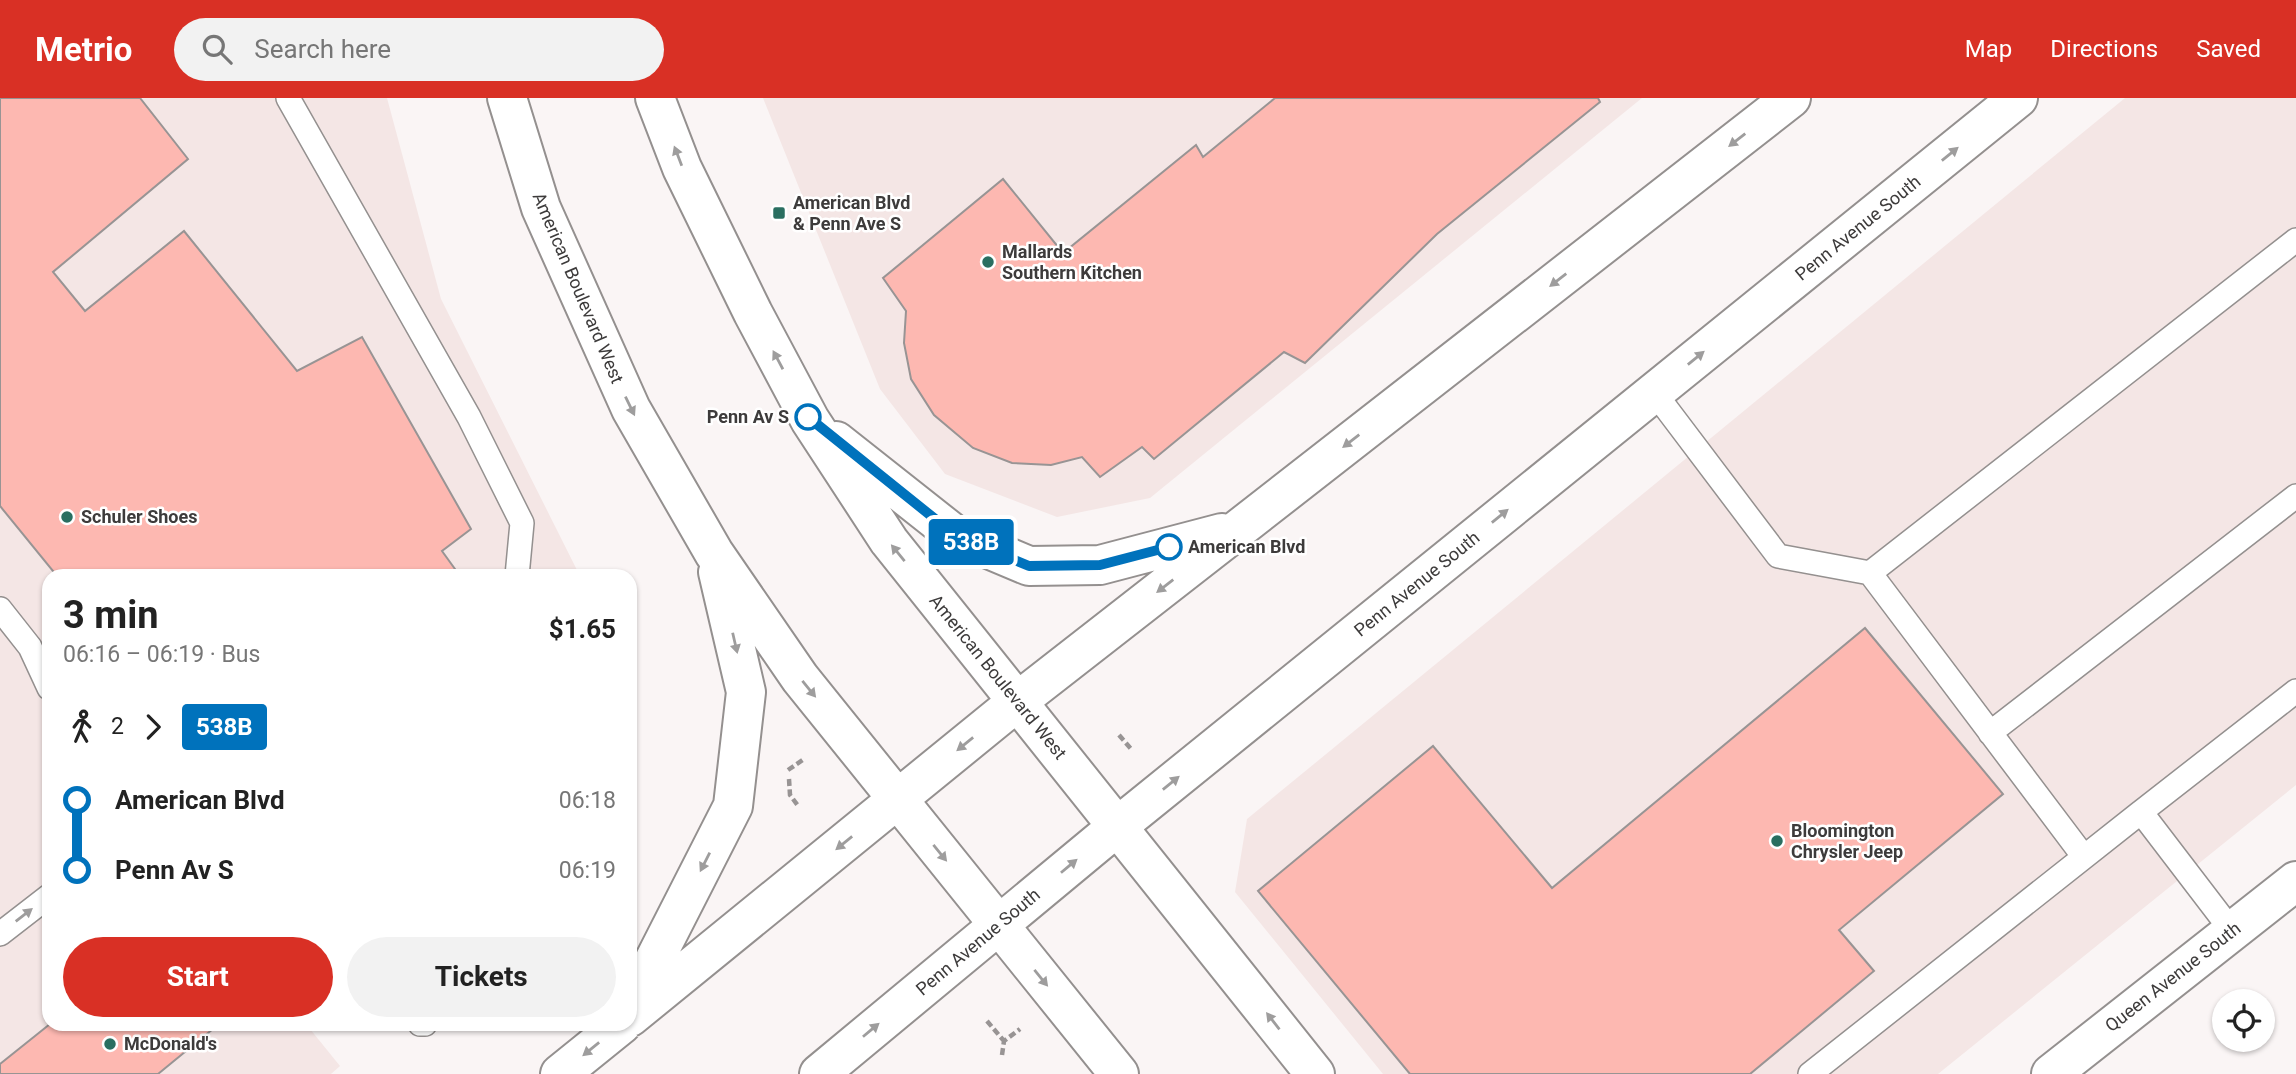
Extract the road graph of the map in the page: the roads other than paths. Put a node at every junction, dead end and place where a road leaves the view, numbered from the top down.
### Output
1 (288, 98) edge
2 (507, 98) edge
3 (655, 98) edge
4 (1791, 98) edge
5 (2018, 98) edge
6 (2296, 240) edge
7 (1654, 392) junction
8 (810, 420) junction
9 (2296, 496) edge
10 (1238, 529) junction
11 (714, 553) junction
12 (518, 569) edge
13 (1870, 573) junction
14 (0, 609) edge
15 (42, 673) edge
16 (2296, 691) edge
17 (1018, 701) junction
18 (1990, 733) junction
19 (897, 800) junction
20 (2141, 812) junction
21 (1118, 826) junction
22 (2084, 857) junction
23 (2296, 881) edge
24 (42, 901) edge
25 (998, 925) junction
26 (2232, 931) junction
27 (0, 934) edge
28 (637, 995) edge
29 (637, 1011) edge
30 (613, 1031) edge
31 (560, 1074) edge
32 (819, 1074) edge
33 (1119, 1074) edge
34 (1315, 1074) edge
35 (1810, 1074) edge
36 (2051, 1074) edge

1 - 12 lane
2 -> 11 main road, American Boulevard West
8 -> 3 main road, American Boulevard West
4 -> 10 main road
7 -> 5 main road, Penn Avenue South
6 - 13 lane
7 - 13 lane
21 -> 7 main road, Penn Avenue South
8 - 10 main road
17 -> 8 main road, American Boulevard West
9 - 18 lane
10 -> 17 main road
11 -> 19 main road, American Boulevard West
11 -> 28 main road
13 - 18 lane
14 - 15 lane
16 - 20 lane
17 -> 19 main road
17 - 21 main road, American Boulevard West
18 - 22 lane
19 -> 25 main road, American Boulevard West
19 -> 29 main road
20 - 22 lane
20 - 26 lane
25 -> 21 main road, Penn Avenue South
34 -> 21 main road, American Boulevard West
22 - 35 lane
23 - 26 main road, Queen Avenue South
27 -> 24 lane
32 -> 25 main road, Penn Avenue South
25 -> 33 main road, American Boulevard West
26 - 36 main road, Queen Avenue South
30 -> 31 main road

